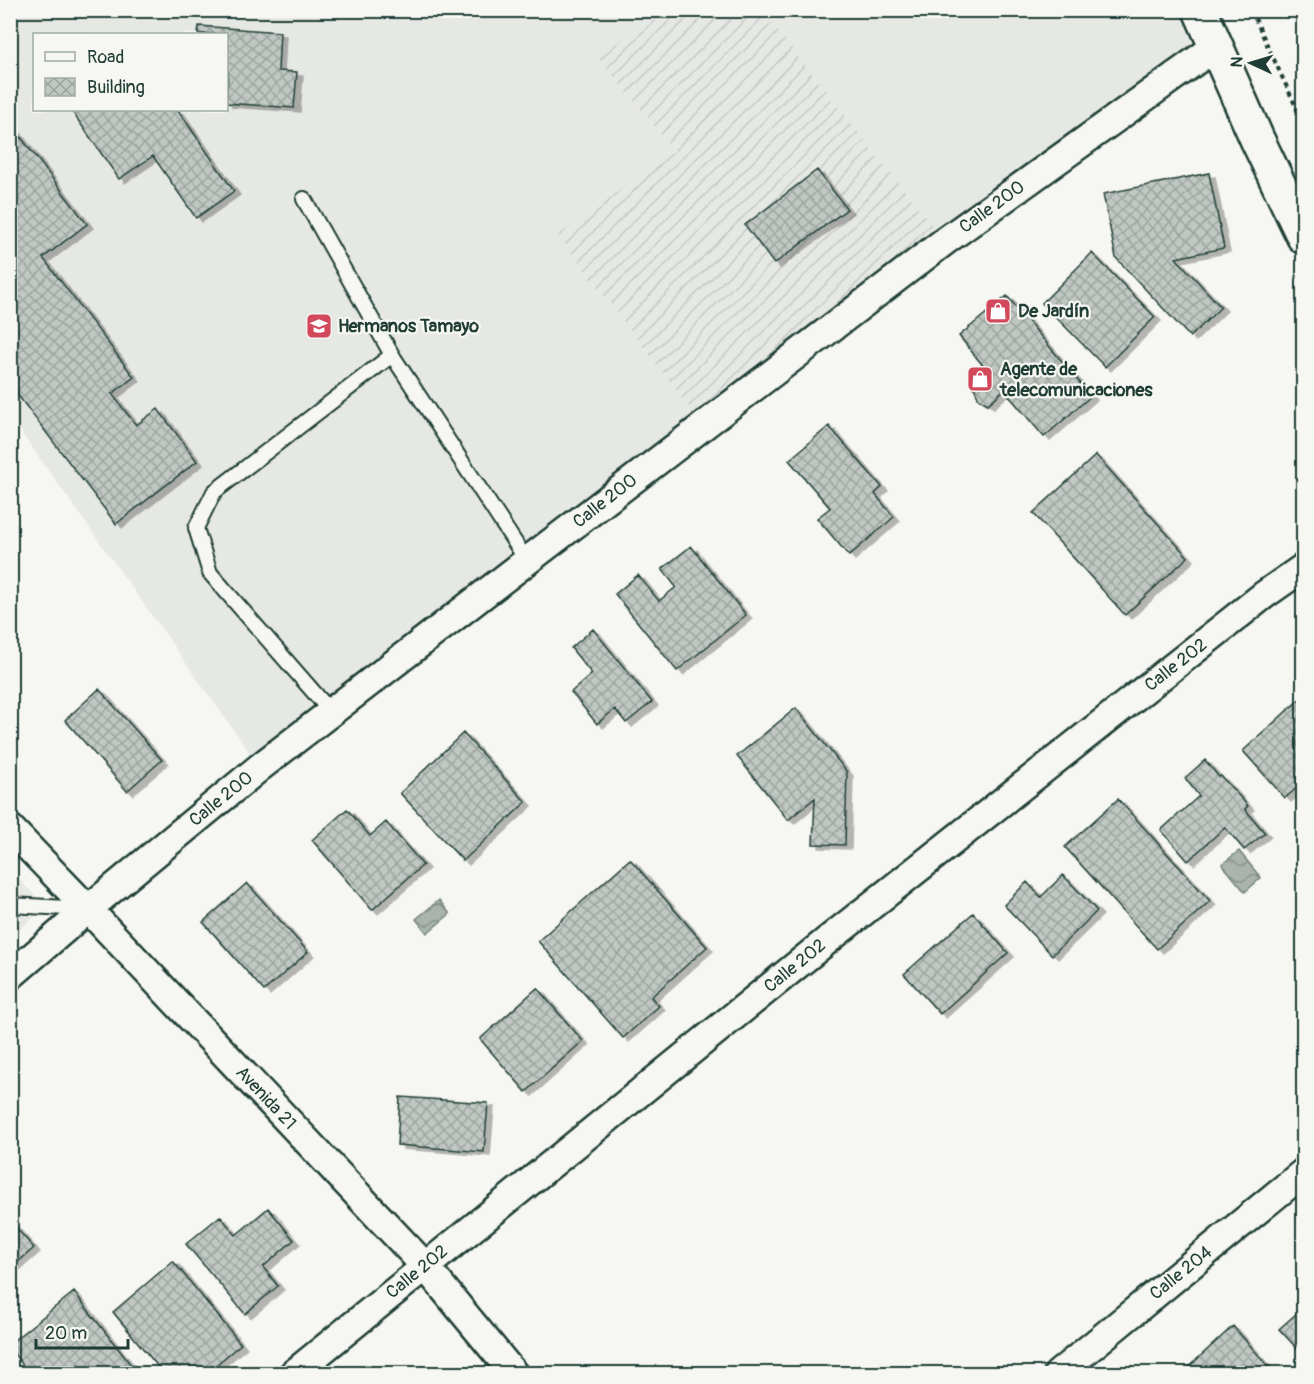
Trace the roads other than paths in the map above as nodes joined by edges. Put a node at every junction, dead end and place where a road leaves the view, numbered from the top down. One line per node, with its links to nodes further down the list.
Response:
1 (1191, 10): 3 (main road)
2 (1200, 10): 3 (main road)
3 (1215, 47): 5 (main road); 7 (street, Calle 200)
4 (304, 199): 6 (lane)
5 (1304, 237)
6 (392, 355): 7 (lane); 9 (lane)
7 (527, 561): 9 (street, Calle 200)
8 (1304, 567): 15 (street, Calle 202)
9 (331, 712): 12 (street, Calle 200)
10 (10, 828): 12 (street, Avenida 21)
11 (10, 905): 12 (lane)
12 (88, 909): 13 (street, Calle 200); 15 (street, Avenida 21)
13 (10, 976)
14 (1304, 1172): 18 (street, Calle 204)
15 (424, 1266): 16 (street, Calle 202); 17 (street, Avenida 21)
16 (293, 1374)
17 (514, 1374)
18 (1058, 1374)

